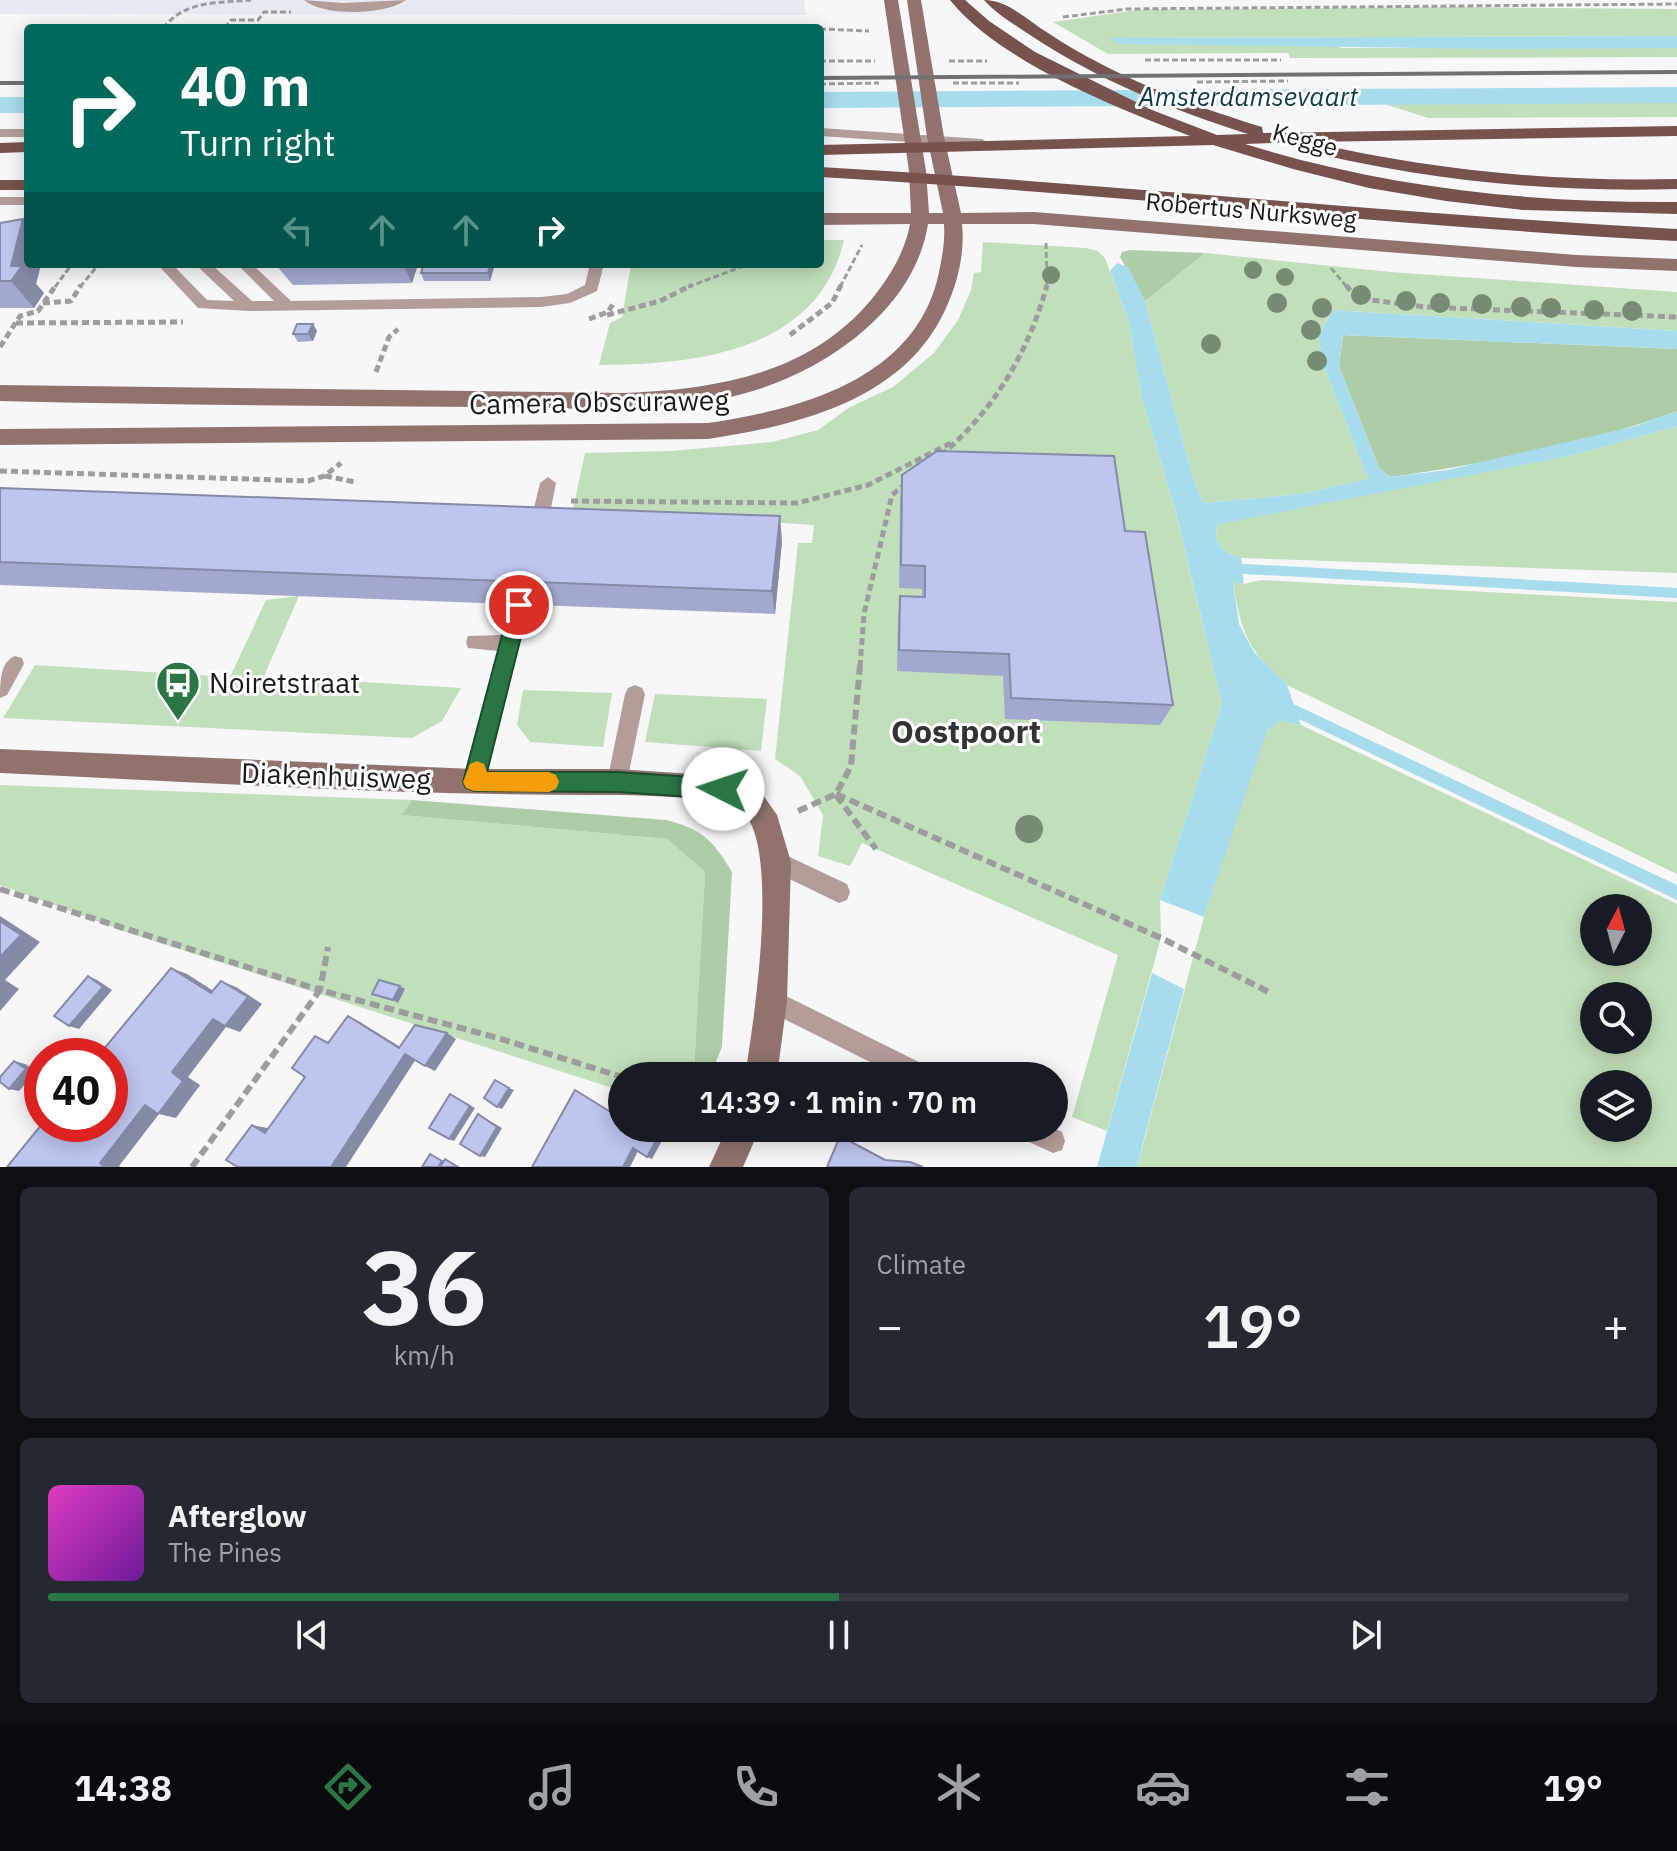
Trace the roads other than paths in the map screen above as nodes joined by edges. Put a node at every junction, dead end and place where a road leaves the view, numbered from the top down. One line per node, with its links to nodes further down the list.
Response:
1 (399, 0): 3 (street)
2 (991, 0): 16 (main road, Kegge)
3 (315, 2)
4 (959, 2): 21 (main road, Kegge)
5 (892, 4): 31 (main road, Camera Obscuraweg)
6 (914, 4): 32 (main road, Camera Obscuraweg)
7 (1677, 131): 12 (main road)
8 (824, 132): 12 (lane)
9 (0, 133): 10 (lane)
10 (24, 133)
11 (24, 147): 13 (main road)
12 (1033, 147): 14 (main road)
13 (0, 148)
14 (824, 150)
15 (824, 172): 23 (main road)
16 (1677, 184)
17 (0, 185): 18 (main road)
18 (24, 185)
19 (0, 201): 20 (lane)
20 (24, 201)
21 (1677, 208)
22 (824, 219): 24 (main road, Robertus Nurksweg)
23 (1677, 235)
24 (1677, 265)
25 (168, 268): 30 (lane)
26 (206, 268): 30 (lane)
27 (248, 268): 29 (lane)
28 (596, 268): 29 (lane)
29 (287, 305): 30 (lane)
30 (249, 306)
31 (0, 393)
32 (0, 437)
33 (546, 492): 34 (lane)
34 (538, 532)
35 (519, 605): 37 (lane)
36 (475, 642): 37 (lane)
37 (510, 644): 42 (lane)
38 (15, 664): 39 (lane)
39 (0, 689)
40 (635, 694): 43 (lane)
41 (0, 761): 42 (main road, Diakenhuisweg)
42 (474, 782): 43 (main road, Diakenhuisweg)
43 (617, 782): 44 (main road, Diakenhuisweg)
44 (777, 862): 45 (lane); 46 (main road, Diakenhuisweg)
45 (839, 892)
46 (772, 1001): 47 (main road, Diakenhuisweg); 48 (lane)
47 (763, 1062)
48 (895, 1062)
49 (738, 1142): 50 (main road)
50 (726, 1167)

